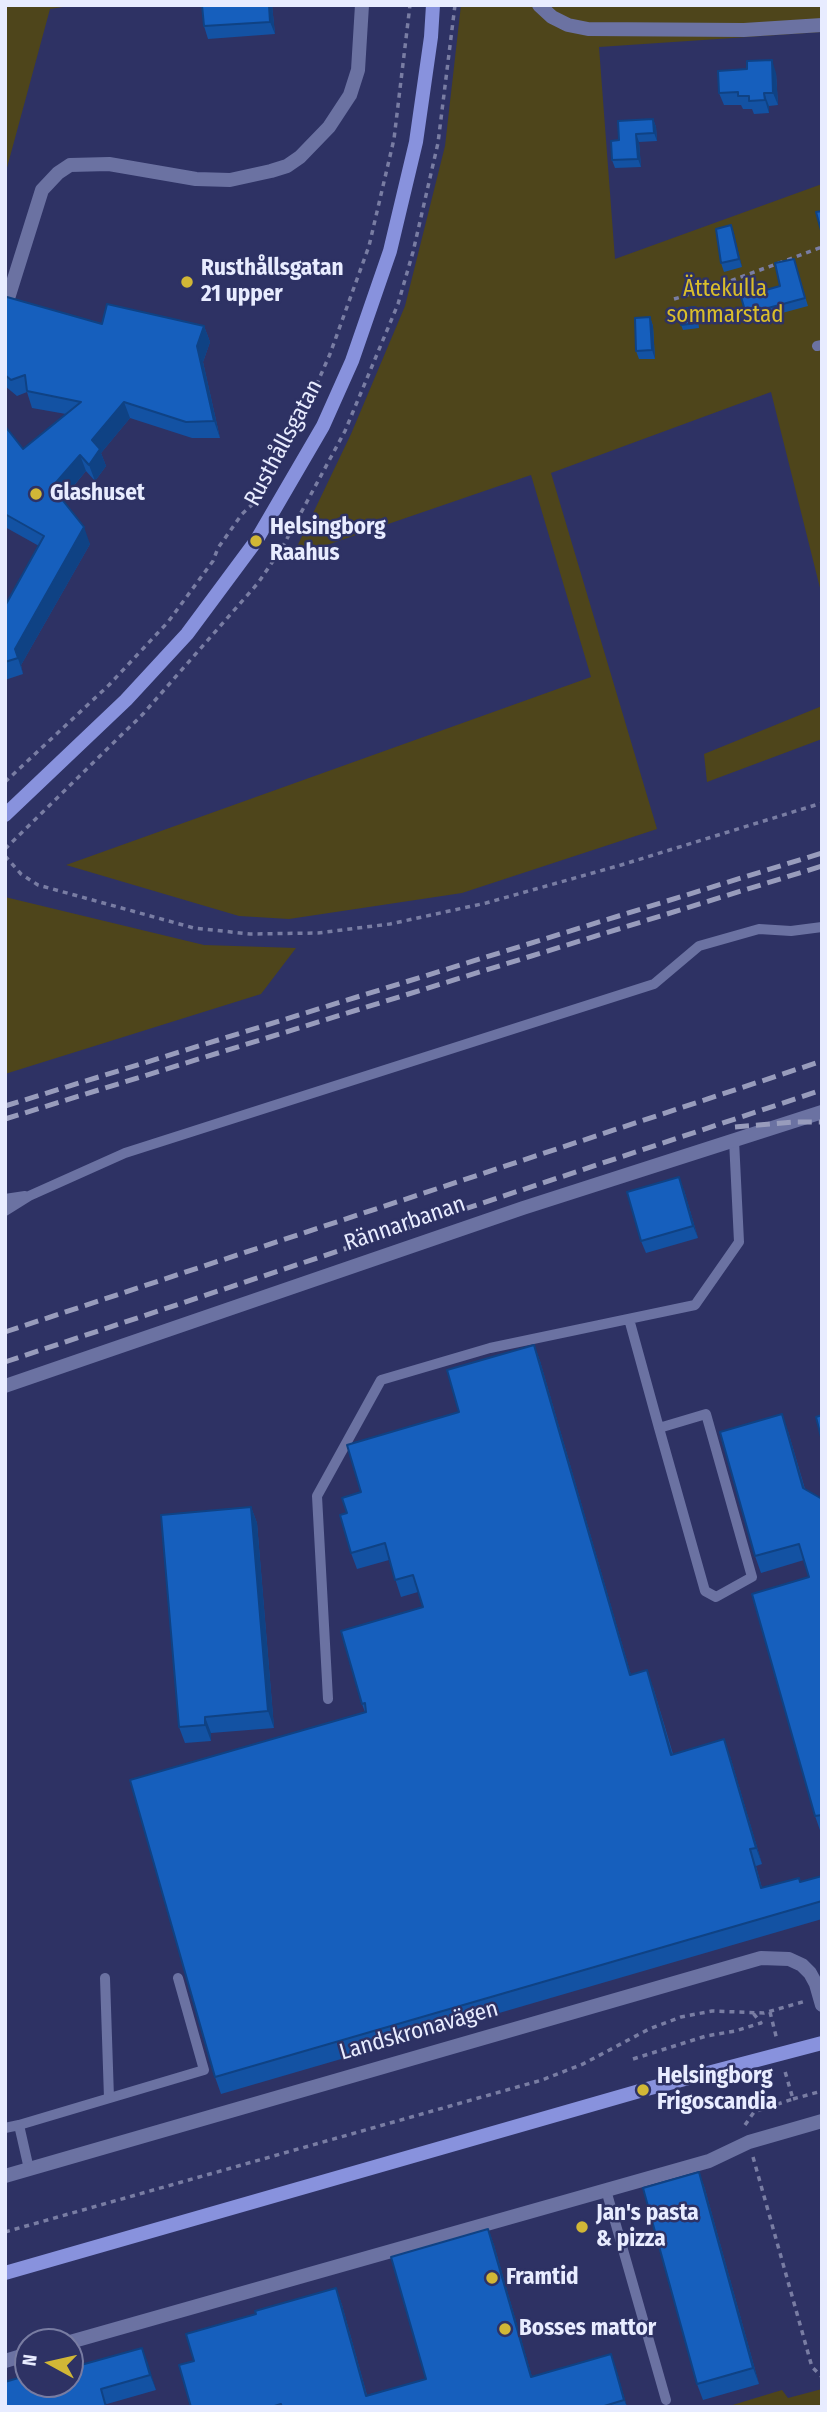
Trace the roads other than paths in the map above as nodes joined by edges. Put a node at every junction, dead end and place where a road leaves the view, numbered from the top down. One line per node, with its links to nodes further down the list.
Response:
1 (362, 5): 5 (street)
2 (433, 5): 6 (main road, Rusthållsgatan)
3 (539, 5): 4 (street)
4 (822, 25)
5 (5, 308)
6 (5, 815)
7 (822, 927): 10 (lane)
8 (822, 1112): 9 (street, Rännarbanan)
9 (734, 1140): 13 (lane); 14 (street, Rännarbanan)
10 (29, 1196): 11 (lane); 12 (lane)
11 (5, 1199)
12 (5, 1211)
13 (629, 1319): 15 (lane); 16 (lane)
14 (5, 1386)
15 (659, 1427): 15 (lane)
16 (328, 1699)
17 (105, 1978): 21 (lane)
18 (178, 1978): 21 (lane)
19 (821, 2001): 25 (street, Landskronavägen)
20 (822, 2043): 28 (main road)
21 (109, 2098): 23 (lane)
22 (822, 2121): 27 (street)
23 (19, 2125): 24 (lane); 25 (lane)
24 (5, 2128)
25 (29, 2169): 26 (street, Landskronavägen)
26 (5, 2176)
27 (606, 2190): 29 (street); 30 (lane)
28 (5, 2273)
29 (84, 2338)
30 (666, 2400)

